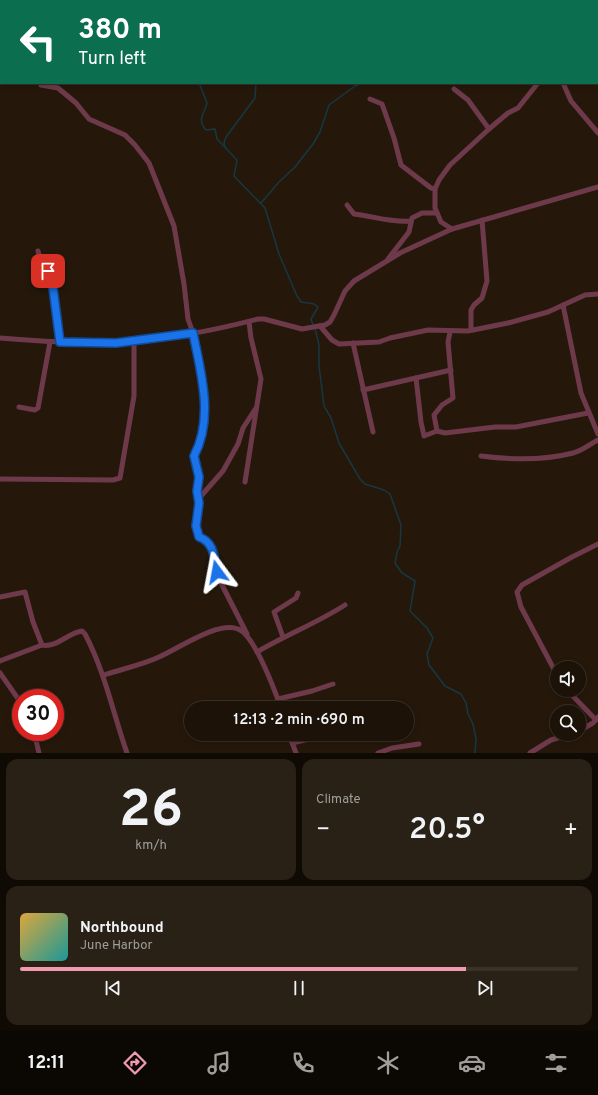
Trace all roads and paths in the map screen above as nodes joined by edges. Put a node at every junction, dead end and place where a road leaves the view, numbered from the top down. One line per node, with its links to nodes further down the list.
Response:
1 (537, 84): 6 (street)
2 (563, 84): 7 (street)
3 (41, 85): 23 (street)
4 (454, 89): 6 (street)
5 (370, 99): 9 (street)
6 (490, 129): 9 (street)
7 (598, 133)
8 (598, 187): 12 (street)
9 (435, 189): 11 (street)
10 (347, 205): 13 (street)
11 (437, 213): 13 (street); 14 (street)
12 (482, 220): 14 (street); 21 (street)
13 (411, 221): 16 (street)
14 (452, 229): 16 (street)
15 (38, 251): 27 (street)
16 (388, 259): 20 (street)
17 (598, 294): 18 (street)
18 (563, 305): 21 (street); 34 (street)
19 (250, 322): 20 (street); 23 (street); 33 (street)
20 (315, 327): 28 (street)
21 (471, 330): 22 (street)
22 (450, 332): 28 (street); 29 (street)
23 (193, 333): 25 (street); 42 (street)
24 (0, 338): 26 (street)
25 (134, 341): 27 (street); 40 (street)
26 (50, 342): 27 (street); 32 (street)
27 (60, 342)
28 (353, 343): 31 (street)
29 (451, 370): 30 (street); 35 (street)
30 (416, 378): 31 (street); 35 (street)
31 (364, 390): 36 (street)
32 (19, 407)
33 (256, 408): 41 (street); 42 (street)
34 (588, 413): 35 (street); 37 (street)
35 (437, 431)
36 (373, 432)
37 (598, 434)
38 (598, 440): 39 (street)
39 (481, 456)
40 (0, 479)
41 (245, 482)
42 (199, 503): 47 (street)
43 (598, 544): 52 (street)
44 (298, 593): 48 (street)
45 (0, 598): 49 (street)
46 (345, 605): 48 (street)
47 (247, 634): 50 (street); 54 (street)
48 (284, 637): 50 (street)
49 (42, 645): 51 (street); 54 (street)
50 (257, 652): 58 (street)
51 (0, 661)
52 (550, 662)
53 (0, 673): 56 (street)
54 (104, 675): 67 (street)
55 (333, 684): 58 (street)
56 (12, 690)
57 (575, 697): 59 (street)
58 (278, 699)
59 (597, 718): 60 (street)
60 (586, 726)
61 (36, 741): 66 (street)
62 (301, 741): 64 (street)
63 (550, 741): 70 (street)
64 (292, 743): 68 (street)
65 (419, 744): 69 (street)
66 (39, 753)
67 (126, 753)
68 (296, 753)
69 (378, 753)
70 (530, 753)

